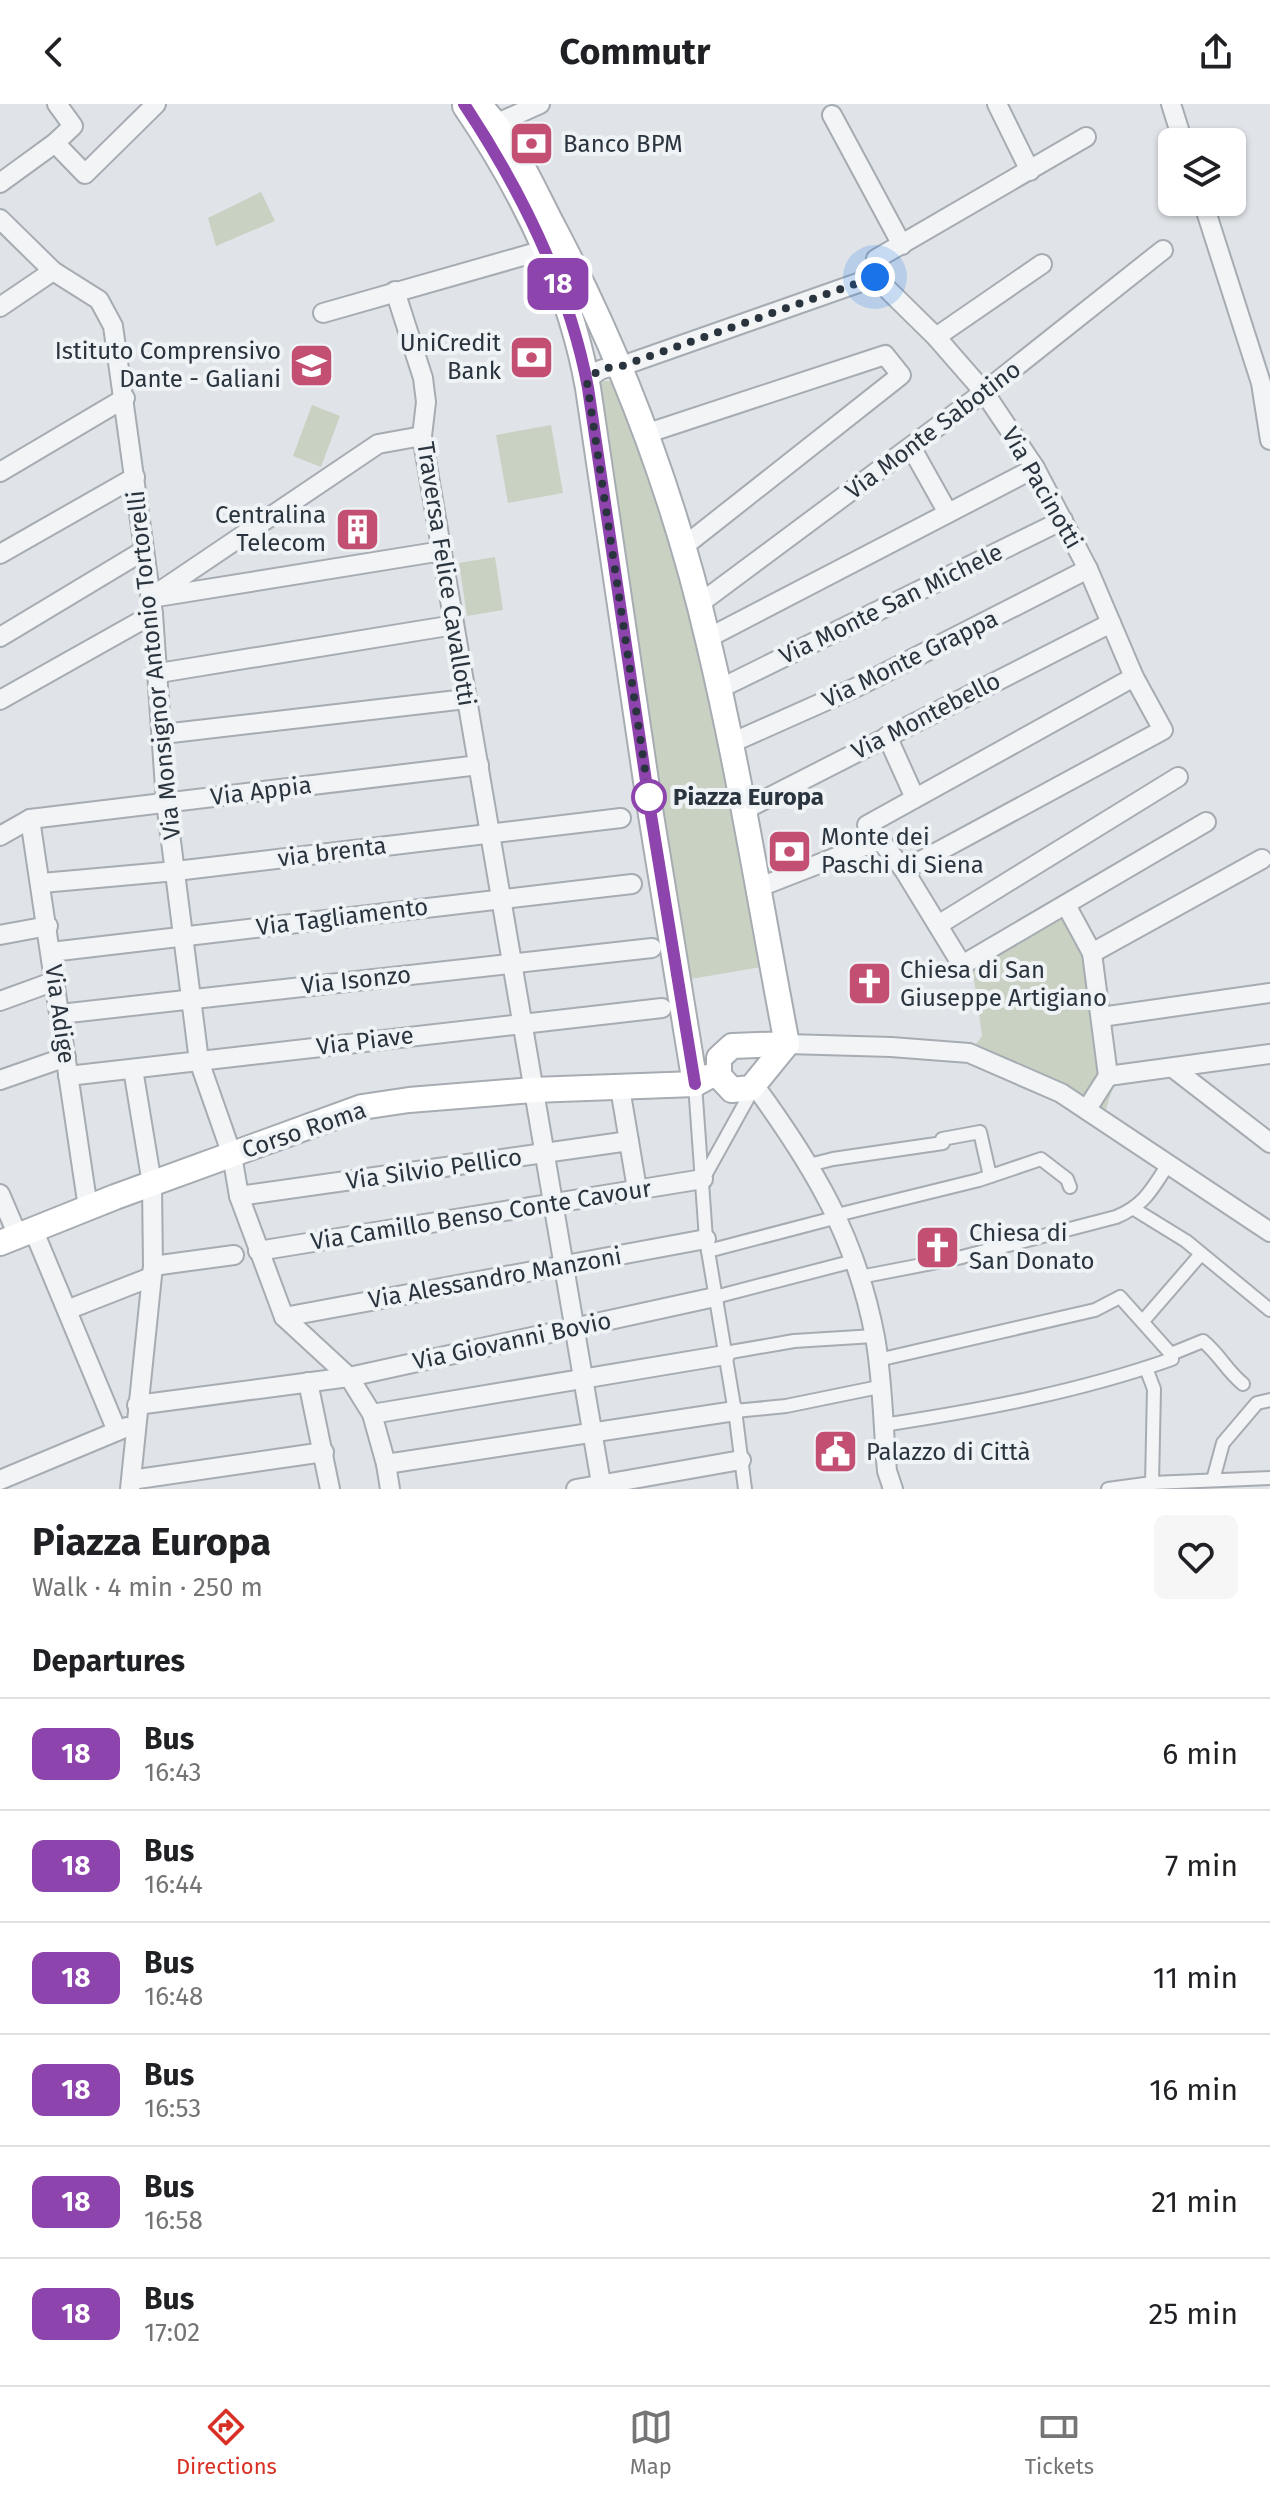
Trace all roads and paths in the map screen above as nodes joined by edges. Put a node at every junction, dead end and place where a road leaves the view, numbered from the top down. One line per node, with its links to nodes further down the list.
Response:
1 (57, 104): 12 (street)
2 (156, 104): 12 (street)
3 (464, 104): 9 (main road)
4 (478, 104): 9 (main road)
5 (540, 104): 9 (street)
6 (997, 104): 13 (street)
7 (1171, 104): 10 (street)
8 (832, 115): 17 (street)
9 (489, 119): 18 (main road); 20 (main road)
10 (1179, 128)
11 (1086, 137): 13 (street)
12 (55, 143): 14 (street)
13 (1030, 171): 17 (street)
14 (0, 183)
15 (1207, 216): 35 (street)
16 (0, 219): 22 (street, Via Monsignor Antonio Tortorelli)
17 (902, 245): 23 (street)
18 (544, 250): 20 (street); 24 (street); 28 (main road)
19 (1163, 250): 31 (street, Via Monte Sabotino)
20 (572, 263): 28 (main road)
21 (1042, 264): 27 (street)
22 (53, 271): 25 (street); 32 (street, Via Monsignor Antonio Tortorelli)
23 (875, 277): 27 (street, Via Pacinotti); 29 (street)
24 (395, 291): 26 (street); 34 (street, Traversa Felice Cavallotti)
25 (0, 307)
26 (323, 313)
27 (936, 337): 31 (street, Via Pacinotti)
28 (592, 343): 29 (main road); 30 (main road)
29 (619, 367): 30 (street); 33 (main road)
30 (587, 382): 98 (main road)
31 (984, 392): 36 (street, Via Monte Sabotino); 37 (street, Via Pacinotti)
32 (125, 398): 38 (street); 39 (street, Via Monsignor Antonio Tortorelli)
33 (645, 434): 42 (main road); 42 (street)
34 (422, 436): 44 (street, Traversa Felice Cavallotti); 48 (street)
35 (1270, 440)
36 (911, 447): 40 (street); 47 (street, Via Monte Sabotino)
37 (1035, 468): 40 (street); 41 (street, Via Pacinotti)
38 (0, 472)
39 (135, 477): 43 (street, Via Monsignor Antonio Tortorelli); 45 (street)
40 (948, 513): 52 (street)
41 (1063, 520): 46 (street, Via Pacinotti); 55 (street, Via Monte San Michele)
42 (683, 547): 47 (main road)
43 (143, 551): 48 (street, Via Monsignor Antonio Tortorelli); 51 (street)
44 (442, 551): 48 (street); 50 (street, Traversa Felice Cavallotti)
45 (0, 554)
46 (1088, 569): 49 (street, Via Pacinotti); 60 (street, Via Monte Grappa)
47 (699, 604): 52 (main road)
48 (152, 606): 53 (street, Via Monsignor Antonio Tortorelli); 57 (street)
49 (1111, 623): 54 (street, Via Pacinotti); 59 (street, Via Montebello)
50 (454, 625): 53 (street); 56 (street, Traversa Felice Cavallotti)
51 (0, 637)
52 (708, 638): 55 (main road)
53 (159, 673): 58 (street, Via Monsignor Antonio Tortorelli)
54 (1134, 677): 63 (street); 73 (street, Via Pacinotti)
55 (719, 689): 60 (main road)
56 (466, 699): 58 (street); 61 (street, Traversa Felice Cavallotti)
57 (0, 700)
58 (163, 734): 64 (street, Via Monsignor Antonio Tortorelli)
59 (887, 736): 63 (street); 65 (street, Via Montebello)
60 (729, 744): 65 (main road)
61 (479, 765): 64 (street, Via Appia); 69 (street, Traversa Felice Cavallotti)
62 (1178, 777): 80 (street)
63 (915, 798): 71 (street)
64 (166, 802): 67 (street, Via Appia); 74 (street, Via Monsignor Antonio Tortorelli)
65 (742, 811): 77 (main road)
66 (621, 818): 69 (street, via brenta)
67 (30, 819): 70 (street, Via Appia); 75 (street, Via Adige)
68 (1206, 822): 79 (street)
69 (490, 833): 74 (street, via brenta); 78 (street, Traversa Felice Cavallotti)
70 (0, 836)
71 (880, 840): 73 (street); 77 (street)
72 (1262, 859): 86 (street)
73 (904, 870): 80 (street)
74 (176, 871): 75 (street, via brenta); 83 (street, Via Monsignor Antonio Tortorelli)
75 (42, 883): 81 (street, Via Adige)
76 (632, 884): 78 (street, Via Tagliamento)
77 (757, 888): 96 (main road)
78 (500, 899): 83 (street, Via Tagliamento); 87 (street, Traversa Felice Cavallotti)
79 (1066, 905): 80 (street); 86 (street)
80 (938, 925)
81 (48, 926): 82 (street); 85 (street, Via Adige)
82 (0, 935)
83 (183, 936): 85 (street, Via Tagliamento); 90 (street, Via Monsignor Antonio Tortorelli)
84 (652, 948): 87 (street, Via Isonzo)
85 (51, 952): 88 (street, Via Adige)
86 (1092, 953): 94 (street)
87 (510, 963): 90 (street, Via Isonzo); 95 (street, Traversa Felice Cavallotti)
88 (55, 981): 91 (street); 93 (street, Via Adige)
89 (1270, 993): 94 (street)
90 (191, 999): 93 (street, Via Isonzo); 100 (street, Via Monsignor Antonio Tortorelli)
91 (0, 1001)
92 (662, 1008): 95 (street, Via Piave)
93 (60, 1014): 101 (street, Via Adige)
94 (1101, 1017): 105 (street)
95 (520, 1022): 100 (street, Via Piave); 110 (street, Traversa Felice Cavallotti)
96 (787, 1044): 97 (main road); 107 (main road); 111 (street)
97 (745, 1045): 102 (main road); 107 (main road)
98 (689, 1053): 102 (main road); 108 (main road)
99 (1270, 1054): 103 (street)
100 (199, 1061): 104 (street, Via Piave); 115 (street, Via Monsignor Antonio Tortorelli)
101 (67, 1067): 104 (street, Via Piave); 106 (street, Via Piave); 126 (street, Via Adige)
102 (717, 1067): 107 (main road); 108 (main road, Corso Roma)
103 (1173, 1068): 105 (street); 113 (street)
104 (133, 1069): 120 (street)
105 (1108, 1076): 111 (street)
106 (0, 1080)
107 (758, 1081): 117 (street); 119 (street)
108 (695, 1084): 109 (main road, Corso Roma); 119 (street)
109 (620, 1088): 110 (main road, Corso Roma); 112 (street)
110 (533, 1090): 114 (street); 115 (main road, Corso Roma)
111 (1087, 1109): 116 (street)
112 (629, 1141): 114 (street, Via Silvio Pellico); 122 (street)
113 (1269, 1141)
114 (545, 1153): 124 (street, Via Silvio Pellico); 125 (street)
115 (232, 1155): 120 (main road, Corso Roma); 124 (street, Via Monsignor Antonio Tortorelli)
116 (1169, 1163): 127 (street); 129 (street)
117 (809, 1165): 118 (street); 128 (street)
118 (990, 1176): 121 (street); 128 (street)
119 (703, 1179): 122 (street, Via Camillo Benso Conte Cavour); 131 (street)
120 (152, 1184): 126 (main road, Corso Roma); 137 (street)
121 (1070, 1187)
122 (637, 1189): 125 (street, Via Camillo Benso Conte Cavour)
123 (0, 1194): 130 (street)
124 (239, 1196): 132 (street, Via Monsignor Antonio Tortorelli)
125 (553, 1202): 132 (street, Via Camillo Benso Conte Cavour); 135 (street)
126 (88, 1208): 130 (main road, Corso Roma)
127 (1134, 1209): 133 (street); 136 (street)
128 (838, 1216): 131 (street); 136 (street)
129 (1270, 1232)
130 (17, 1236): 139 (street)
131 (707, 1245): 135 (street, Via Alessandro Manzoni); 138 (street)
132 (258, 1251): 141 (street, Via Monsignor Antonio Tortorelli)
133 (1201, 1254): 140 (street); 142 (street)
134 (234, 1255): 137 (street)
135 (565, 1265): 141 (street, Via Alessandro Manzoni); 143 (street)
136 (857, 1269): 138 (street); 144 (street)
137 (152, 1271): 139 (street); 155 (street)
138 (715, 1297): 143 (street, Via Giovanni Bovio); 145 (street)
139 (67, 1310): 158 (street)
140 (1270, 1310)
141 (284, 1317): 149 (street)
142 (1143, 1321): 146 (street); 147 (street)
143 (576, 1328): 149 (street, Via Giovanni Bovio); 150 (street)
144 (874, 1336): 145 (street); 147 (street)
145 (725, 1354): 150 (street); 154 (street)
146 (1171, 1354): 148 (street); 153 (street)
147 (878, 1360): 152 (street)
148 (1146, 1368): 157 (street); 166 (street)
149 (349, 1377): 151 (street, Via Giovanni Bovio); 156 (street)
150 (584, 1378): 156 (street); 159 (street)
151 (308, 1382): 155 (street, Via Giovanni Bovio); 160 (street)
152 (879, 1387): 154 (street); 157 (street)
153 (1264, 1402): 165 (street)
154 (735, 1411): 159 (street); 161 (street)
155 (136, 1414): 158 (street, Via Giovanni Bovio); 167 (street)
156 (372, 1414): 162 (street)
157 (883, 1425): 174 (street)
158 (117, 1431): 164 (street, Via Giovanni Bovio)
159 (593, 1432): 162 (street); 169 (street)
160 (324, 1452): 167 (street); 170 (street)
161 (741, 1460): 169 (street); 173 (street)
162 (386, 1464): 171 (street)
163 (1270, 1478): 165 (street)
164 (0, 1480)
165 (1213, 1480): 168 (street)
166 (1152, 1483): 168 (street); 175 (street)
167 (130, 1484)
168 (1188, 1486)
169 (602, 1487): 172 (street)
170 (330, 1489)
171 (390, 1489)
172 (576, 1489)
173 (745, 1489)
174 (893, 1489)
175 (1108, 1489)

